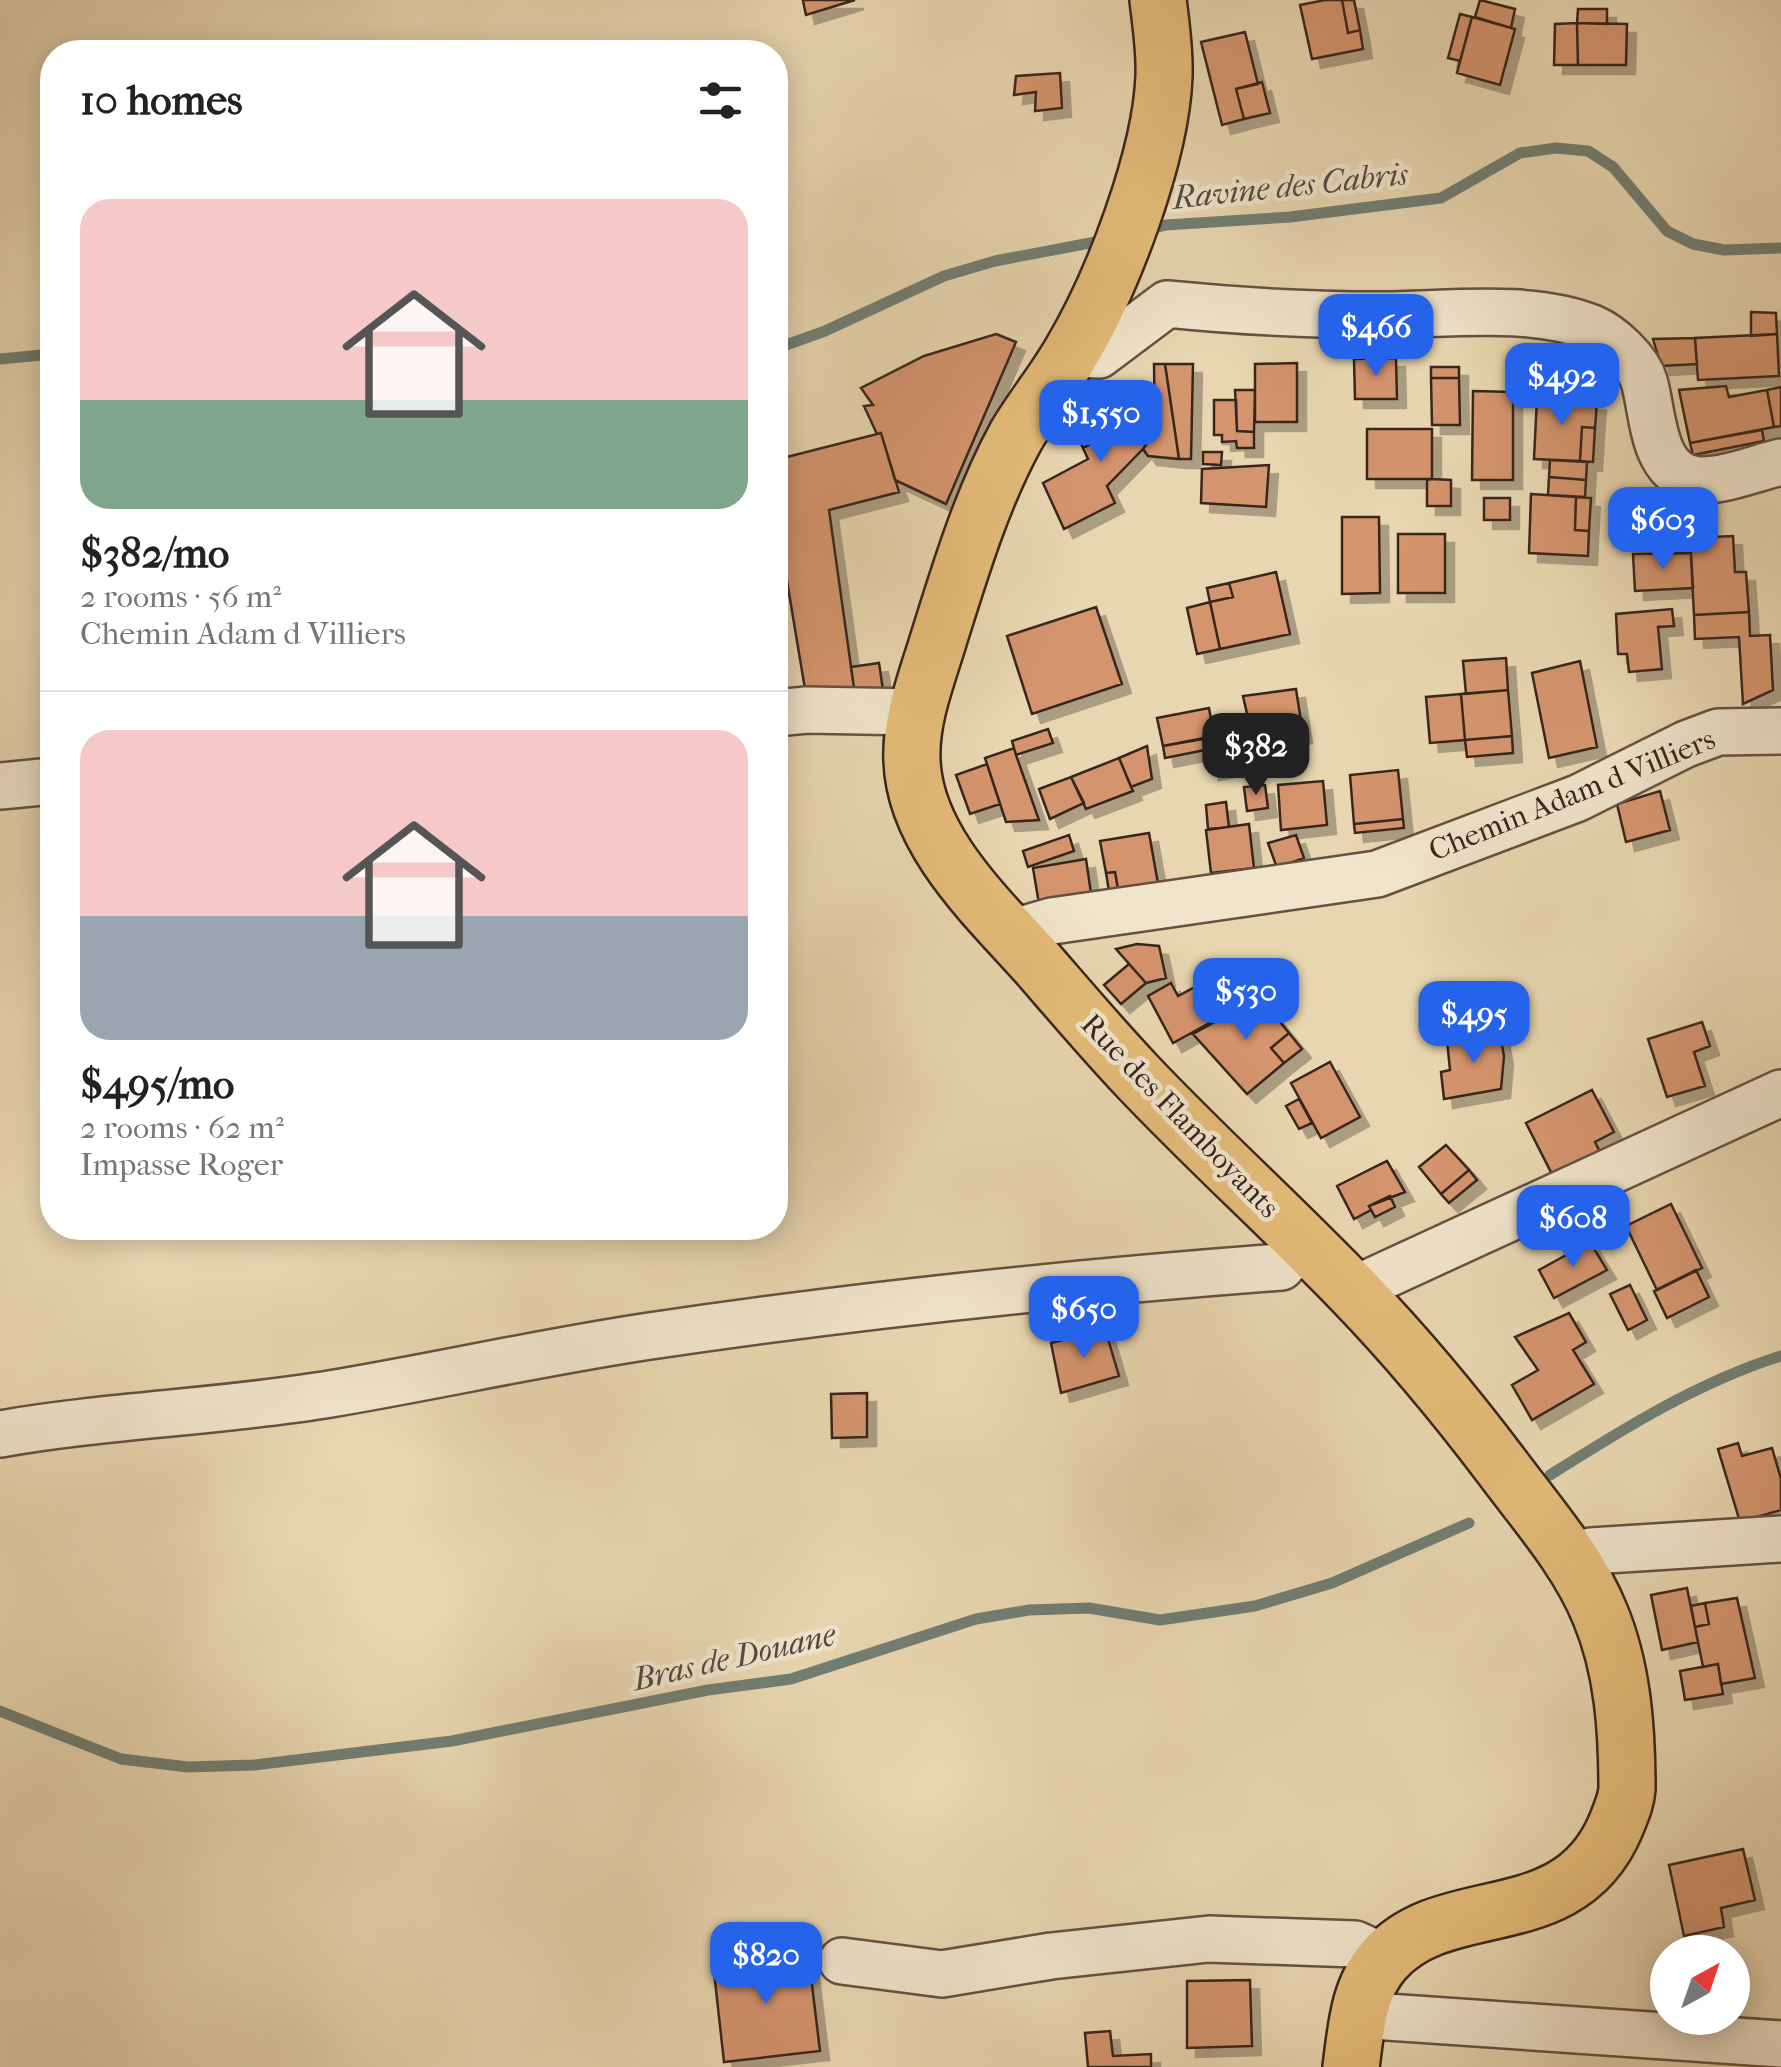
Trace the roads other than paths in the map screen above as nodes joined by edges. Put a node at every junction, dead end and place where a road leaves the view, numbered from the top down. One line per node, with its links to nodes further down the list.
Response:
1 (1158, 0): 2 (main road, Rue des Flamboyants)
2 (1081, 335): 3 (street); 5 (main road, Rue des Flamboyants)
3 (1781, 462)
4 (788, 712): 5 (street)
5 (916, 712): 9 (main road, Rue des Flamboyants)
6 (1781, 731): 9 (street, Chemin Adam d Villiers)
7 (40, 782): 8 (street)
8 (0, 786)
9 (1010, 933): 11 (main road, Rue des Flamboyants)
10 (1781, 1093): 12 (street)
11 (1302, 1243): 12 (main road, Rue des Flamboyants); 13 (street)
12 (1352, 1290): 15 (main road, Rue des Flamboyants)
13 (0, 1434)
14 (1781, 1539): 15 (street)
15 (1572, 1561): 16 (main road, Rue des Flamboyants)
16 (1385, 1958): 17 (street); 18 (main road, Rue des Flamboyants)
17 (842, 1962)
18 (1355, 2041): 19 (street)
19 (1781, 2044)

